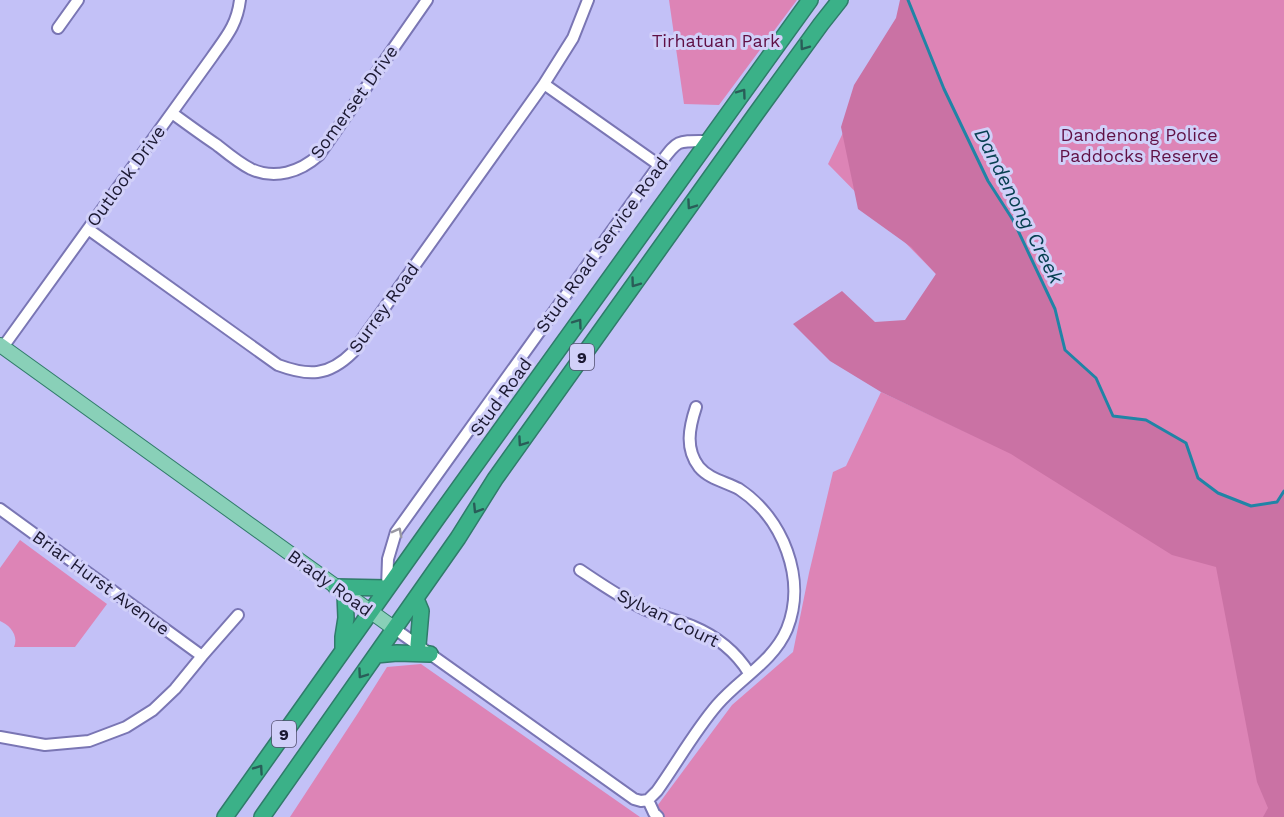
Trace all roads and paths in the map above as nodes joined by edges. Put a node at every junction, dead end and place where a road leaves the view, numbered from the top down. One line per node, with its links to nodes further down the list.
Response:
1 (78, 0): 7 (street)
2 (240, 0): 9 (street, Outlook Drive)
3 (427, 0): 9 (street, Somerset Drive)
4 (588, 0): 8 (street, Surrey Road)
5 (810, 0): 10 (highway, Stud Road / 9, one-way to 5)
6 (840, 0): 19 (highway, 9, one-way to 19)
7 (58, 28)
8 (544, 84): 11 (street); 12 (street, Surrey Road)
9 (172, 113): 12 (street, Outlook Drive)
10 (709, 141): 11 (street, Stud Road Service Road); 17 (highway, Stud Road / 9, one-way to 10)
11 (659, 165): 17 (street, Stud Road Service Road, one-way to 11)
12 (88, 229): 13 (street, Outlook Drive)
13 (2, 346): 18 (main road, Brady Road)
14 (696, 407): 27 (street)
15 (0, 509): 26 (street, Briar Hurst Avenue)
16 (580, 570): 27 (street, Sylvan Court)
17 (387, 588): 18 (highway); 20 (highway, Stud Road / 9)
18 (341, 590): 20 (main road, Brady Road); 24 (highway)
19 (416, 599): 22 (highway, 9); 23 (highway)
20 (371, 612): 22 (main road, Brady Road); 24 (highway, Stud Road / 9)
21 (238, 615): 26 (street)
22 (394, 629): 23 (street, Brady Road); 25 (highway, 9)
23 (424, 650): 25 (highway); 29 (street, Brady Road)
24 (343, 651): 30 (highway, Stud Road / 9, one-way to 24)
25 (376, 655): 31 (highway, 9, one-way to 31)
26 (202, 656): 28 (street)
27 (749, 673): 29 (street)
28 (0, 737)
29 (648, 800): 32 (street)
30 (225, 817)
31 (262, 817)
32 (658, 817)

